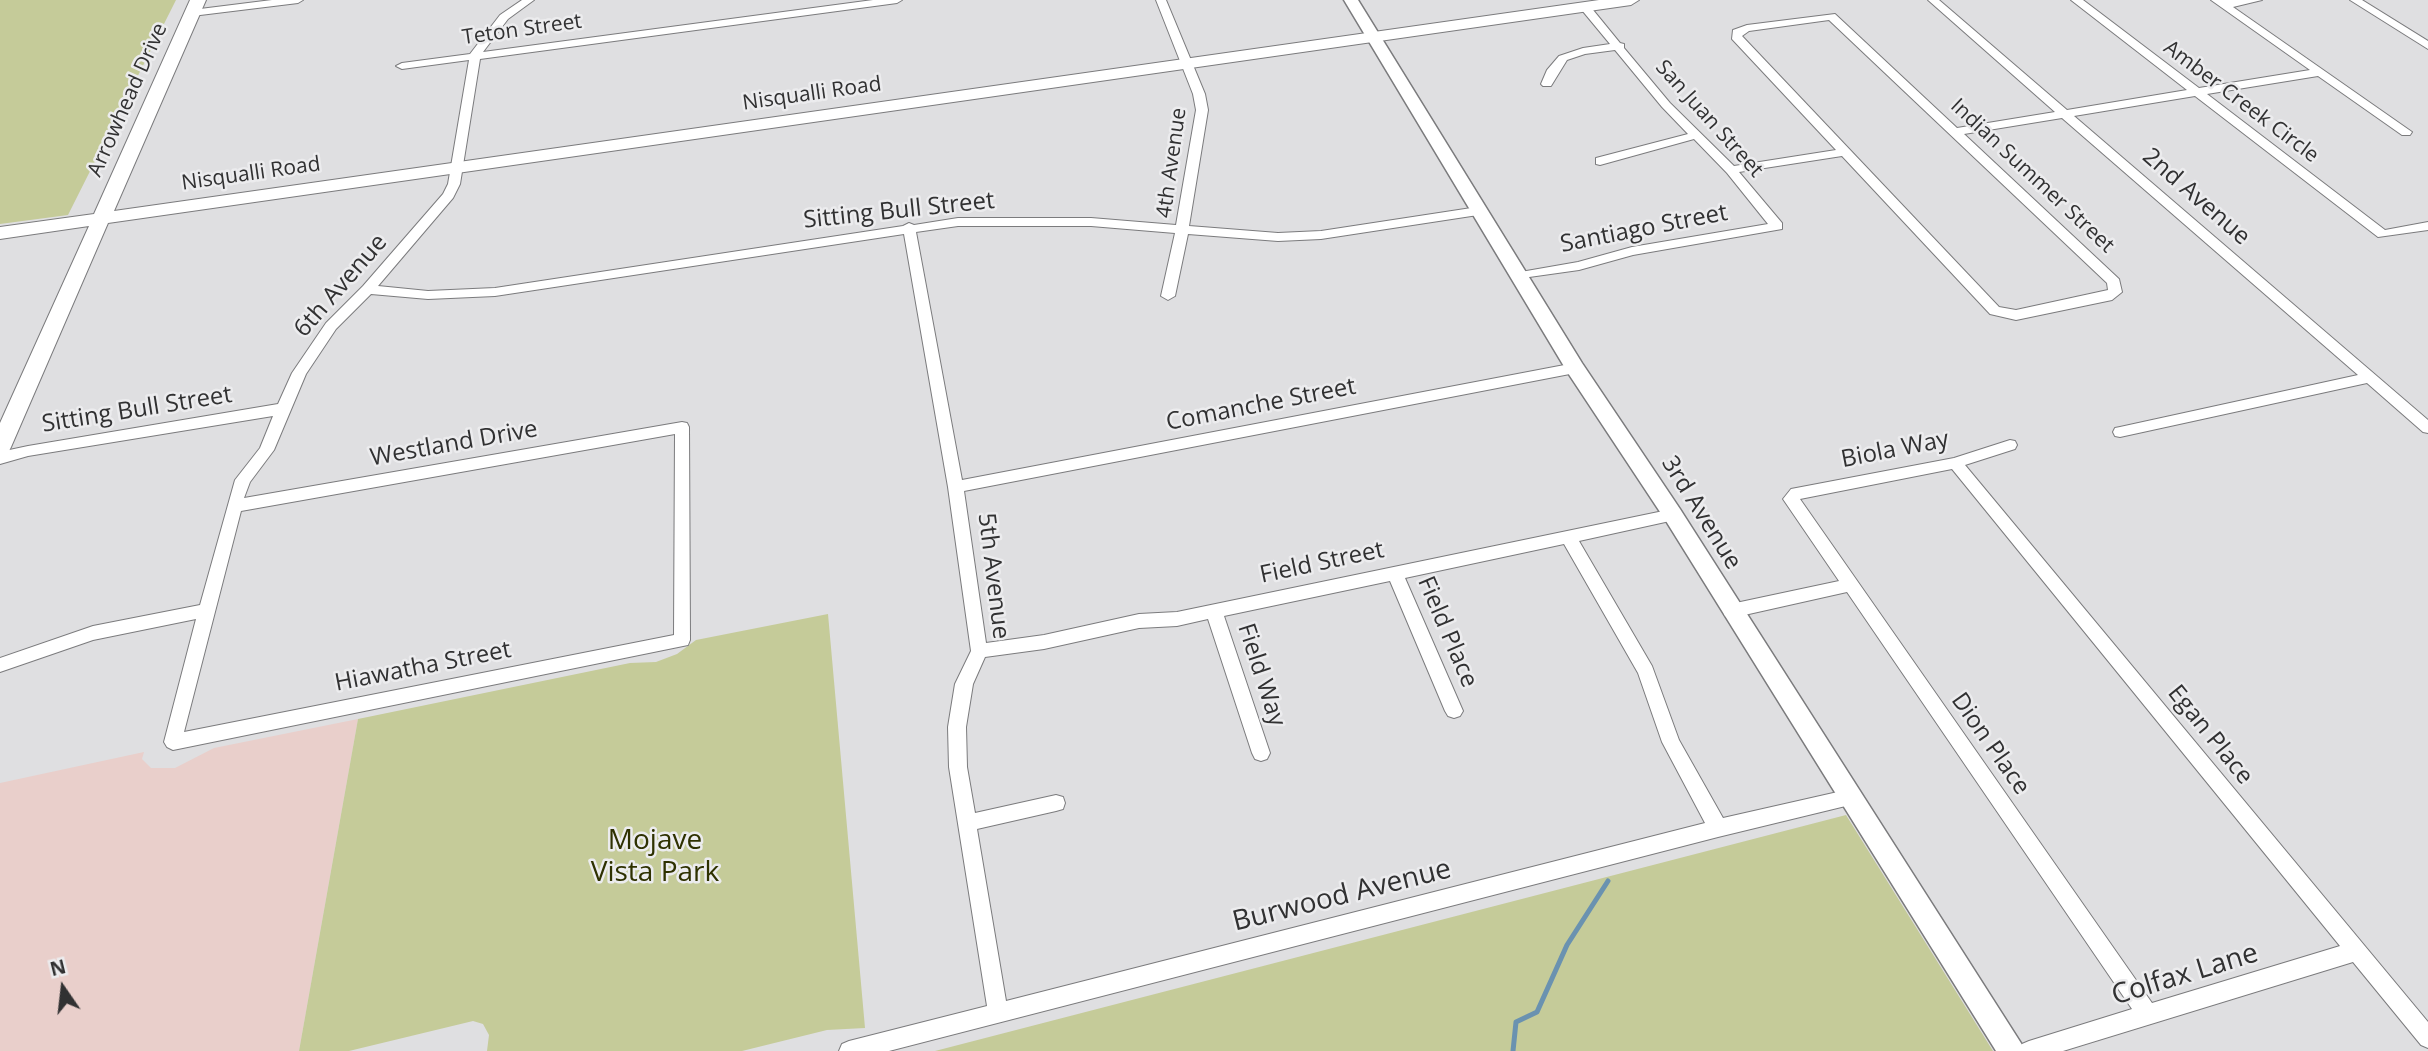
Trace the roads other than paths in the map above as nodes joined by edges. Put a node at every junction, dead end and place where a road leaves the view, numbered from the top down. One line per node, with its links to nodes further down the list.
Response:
1 (298, 0): 12 (street)
2 (530, 0): 17 (street, 6th Avenue)
3 (897, 0): 17 (street, Teton Street)
4 (1161, 0): 18 (street, 4th Avenue)
5 (1350, 0): 14 (street, 3rd Avenue)
6 (1631, 0): 13 (main road, Nisqualli Road)
7 (1933, 0): 23 (street, 2nd Avenue)
8 (2076, 0): 22 (street, Amber Creek Circle)
9 (2257, 0): 11 (street)
10 (2356, 0): 15 (street)
11 (2220, 3): 20 (street)
12 (195, 6): 32 (main road, Arrowhead Drive)
13 (1585, 7): 14 (main road, Nisqualli Road); 16 (street, San Juan Street)
14 (1373, 37): 18 (main road, Nisqualli Road); 31 (street, 3rd Avenue)
15 (2428, 46)
16 (1620, 47): 21 (street); 26 (street, San Juan Street)
17 (475, 55): 19 (street, Teton Street); 29 (street, 6th Avenue)
18 (1186, 63): 29 (main road, Nisqualli Road); 36 (street, 4th Avenue)
19 (402, 66)
20 (2320, 72): 22 (street); 25 (street)
21 (1547, 84)
22 (2197, 93): 23 (street); 34 (street, Amber Creek Circle)
23 (2066, 114): 24 (street); 42 (street, 2nd Avenue)
24 (1955, 132): 27 (street, Indian Summer Street); 27 (street, Indian Summer Street)
25 (2406, 132)
26 (1696, 135): 28 (street); 30 (street, San Juan Street)
27 (1844, 152): 30 (street)
28 (1600, 161)
29 (456, 168): 32 (main road, Nisqualli Road); 39 (street, 6th Avenue)
30 (1731, 170): 33 (street, San Juan Street)
31 (1478, 211): 36 (street, Sitting Bull Street); 38 (street, 3rd Avenue)
32 (100, 219): 37 (main road, Nisqualli Road); 47 (main road, Arrowhead Drive)
33 (1777, 226): 38 (street, Santiago Street)
34 (2428, 226)
35 (909, 228): 36 (street, Sitting Bull Street); 39 (street, Sitting Bull Street); 50 (street, 5th Avenue)
36 (1182, 230): 40 (street, 4th Avenue)
37 (0, 233)
38 (1520, 276): 41 (street, 3rd Avenue)
39 (368, 289): 43 (street, 6th Avenue)
40 (1168, 296)
41 (1575, 368): 50 (street, Comanche Street); 53 (street, 3rd Avenue)
42 (2369, 378): 44 (street, 2nd Avenue); 45 (street)
43 (282, 409): 48 (street, Sitting Bull Street); 52 (street, 6th Avenue)
44 (2428, 428)
45 (2120, 432)
46 (2010, 445): 49 (street, Biola Way)
47 (0, 447)
48 (0, 458)
49 (1955, 463): 51 (street, Biola Way); 70 (street, Egan Place)
50 (956, 487): 61 (street, 5th Avenue)
51 (1791, 499): 56 (street, Dion Place)
52 (234, 506): 57 (street, 6th Avenue); 60 (street, Westland Drive)
53 (1672, 515): 54 (street, Field Street); 59 (street, 3rd Avenue)
54 (1569, 536): 55 (street, Field Street); 69 (street)
55 (1395, 573): 58 (street, Field Street); 63 (street, Field Place)
56 (1850, 585): 59 (street); 72 (street, Dion Place)
57 (208, 610): 62 (street); 64 (street, 6th Avenue)
58 (1214, 611): 61 (street, Field Street); 65 (street, Field Way)
59 (1731, 611): 66 (street, 3rd Avenue)
60 (682, 640): 64 (street, Hiawatha Street)
61 (979, 651): 68 (street, 5th Avenue)
62 (0, 665)
63 (1454, 711)
64 (173, 742)
65 (1261, 753)
66 (1851, 797): 69 (street, Burwood Avenue); 75 (street, 3rd Avenue)
67 (1056, 803): 68 (street)
68 (967, 824): 71 (street, 5th Avenue)
69 (1718, 828): 71 (street, Burwood Avenue)
70 (2356, 951): 72 (street, Colfax Lane); 73 (street, Egan Place)
71 (998, 1013): 74 (street, Burwood Avenue)
72 (2149, 1016): 76 (street, Colfax Lane)
73 (2428, 1038)
74 (849, 1051)
75 (2012, 1051)
76 (2029, 1051)

